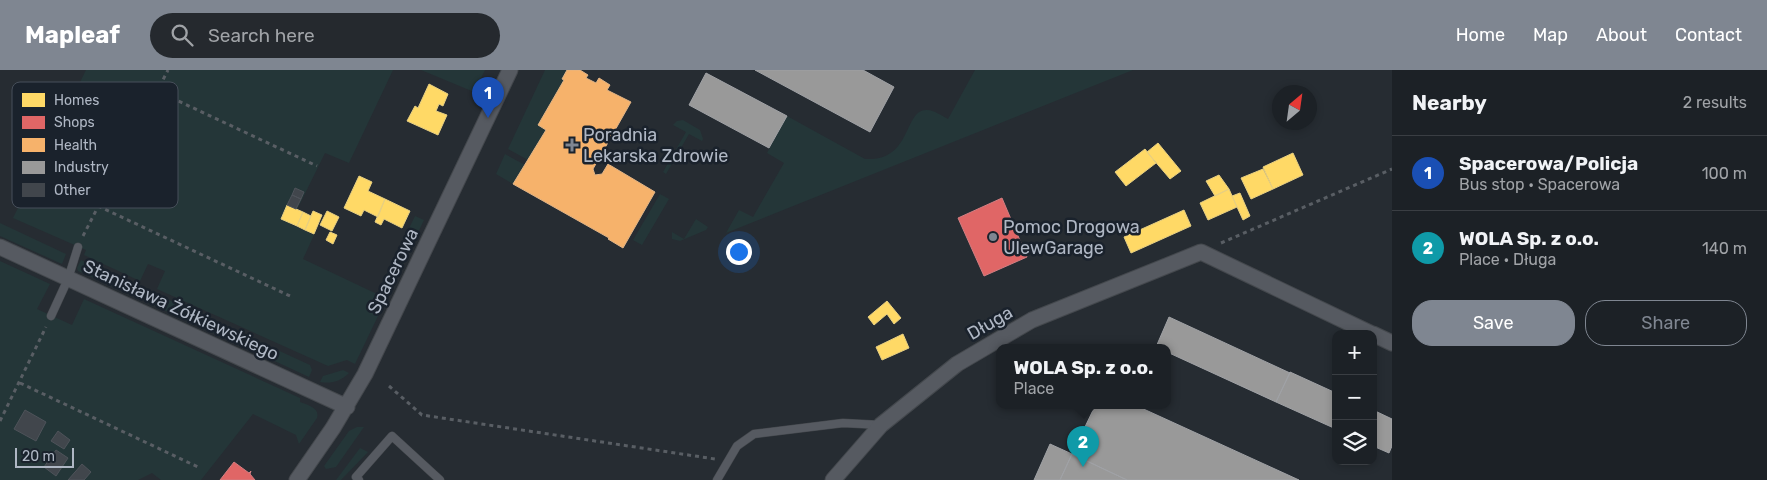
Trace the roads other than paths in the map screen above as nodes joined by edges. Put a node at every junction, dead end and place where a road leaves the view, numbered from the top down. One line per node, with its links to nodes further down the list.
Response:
1 (510, 70): 9 (street, Spacerowa)
2 (0, 247): 4 (street, Stanisława Żółkiewskiego)
3 (78, 247): 4 (lane)
4 (68, 279): 5 (lane); 9 (street, Stanisława Żółkiewskiego)
5 (51, 316)
6 (1365, 330): 10 (street, Długa)
7 (1377, 336): 8 (street)
8 (1392, 343)
9 (346, 407): 12 (street, Spacerowa)
10 (881, 425): 14 (lane); 15 (street, Długa)
11 (356, 479): 13 (lane)
12 (297, 480)
13 (440, 480)
14 (718, 480)
15 (833, 480)

